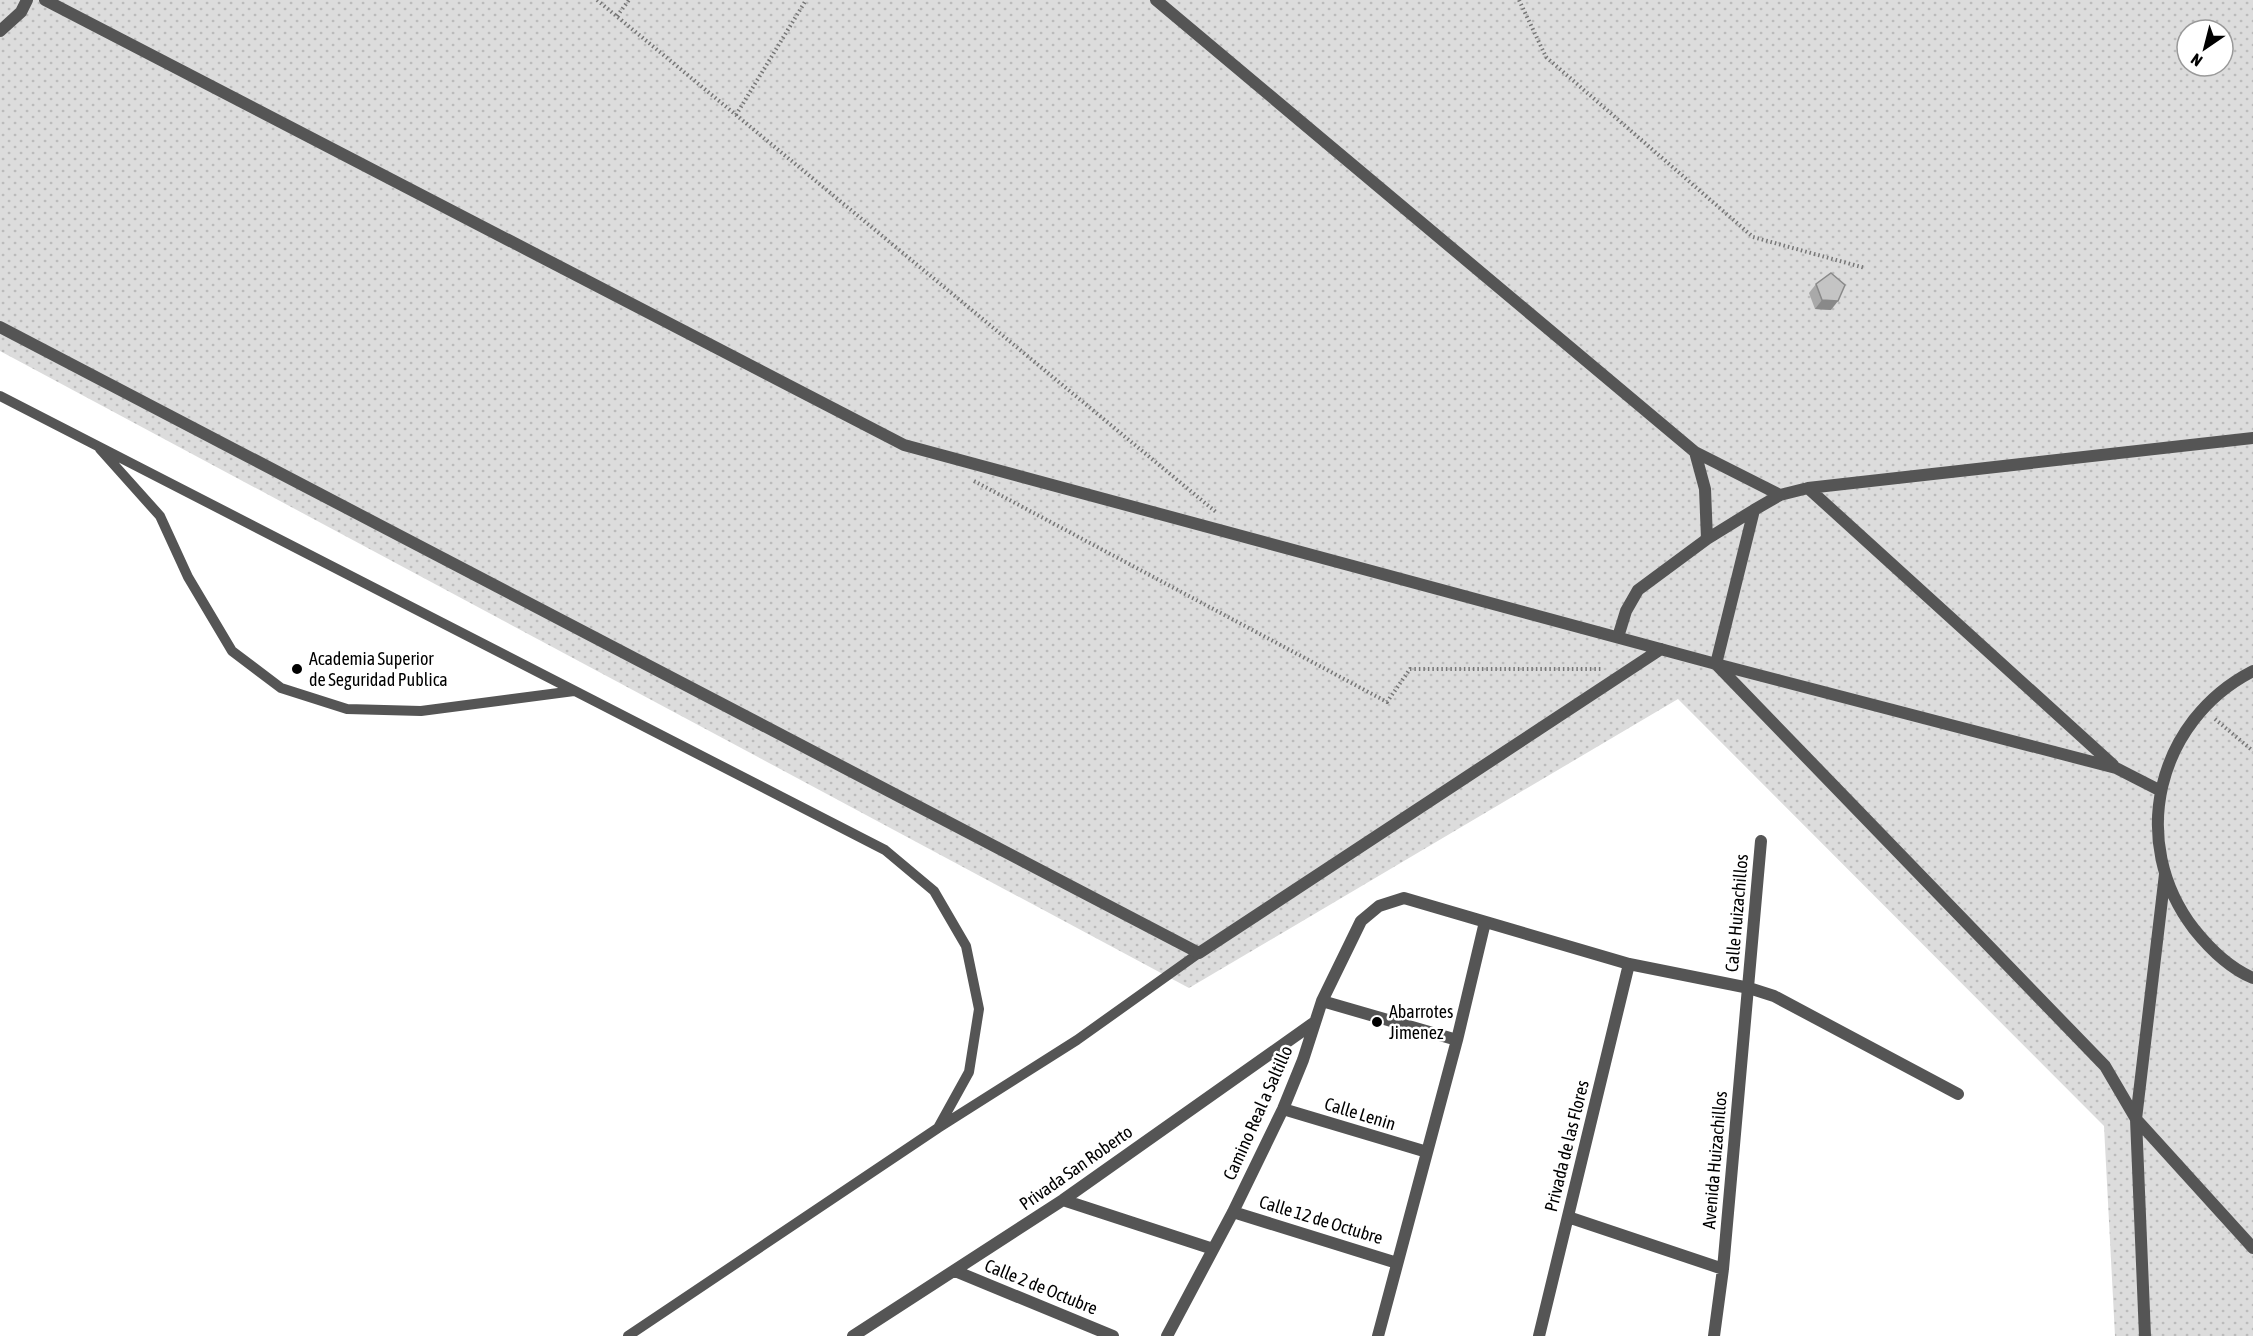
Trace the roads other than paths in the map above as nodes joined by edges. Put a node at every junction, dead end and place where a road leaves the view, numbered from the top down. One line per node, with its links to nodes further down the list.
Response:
1 (27, 0): 4 (street)
2 (45, 0): 14 (street)
3 (1156, 0): 9 (street)
4 (0, 31)
5 (0, 327): 24 (street)
6 (0, 396): 8 (lane)
7 (2253, 438): 10 (street)
8 (95, 444): 18 (lane); 18 (lane)
9 (1695, 452): 11 (street); 13 (street)
10 (1808, 488): 11 (street); 19 (street)
11 (1780, 495): 12 (street)
12 (1754, 510): 13 (street); 16 (street)
13 (1707, 539): 14 (street)
14 (1617, 637): 15 (street)
15 (1661, 649): 16 (street); 24 (street)
16 (1716, 664): 19 (street); 33 (street)
17 (2253, 671): 20 (street)
18 (574, 690): 34 (lane)
19 (2116, 768): 20 (street)
20 (2161, 791): 22 (street)
21 (1761, 841): 27 (street, Calle Huizachillos)
22 (2165, 874): 26 (street); 33 (street)
23 (1485, 922): 25 (street); 28 (street, Camino Real a Saltillo); 30 (street)
24 (1199, 952): 34 (lane)
25 (1629, 964): 27 (street); 38 (street, Privada de las Flores)
26 (2253, 978)
27 (1749, 988): 31 (street); 42 (street, Avenida Huizachillos)
28 (1322, 1001): 29 (street, Camino Real a Saltillo); 30 (street)
29 (1315, 1022): 32 (street, Camino Real a Saltillo); 36 (street, Privada San Roberto)
30 (1457, 1040): 35 (street)
31 (1958, 1094)
32 (1282, 1110): 35 (street, Calle Lenin); 37 (street, Camino Real a Saltillo)
33 (2136, 1119): 39 (street); 44 (street)
34 (939, 1128): 45 (lane)
35 (1427, 1152): 41 (street)
36 (1063, 1200): 40 (street); 43 (street, Privada San Roberto)
37 (1233, 1212): 40 (street, Camino Real a Saltillo); 41 (street, Calle 12 de Octubre)
38 (1568, 1217): 42 (street); 50 (street, Privada de las Flores)
39 (2253, 1248)
40 (1213, 1249): 48 (street, Camino Real a Saltillo)
41 (1397, 1263): 49 (street)
42 (1723, 1269): 51 (street, Avenida Huizachillos)
43 (955, 1271): 46 (street, Privada San Roberto); 47 (street, Calle 2 de Octubre)
44 (2144, 1319): 52 (street); 53 (street)
45 (628, 1336)
46 (853, 1336)
47 (1113, 1336)
48 (1167, 1336)
49 (1378, 1336)
50 (1539, 1336)
51 (1714, 1336)
52 (2145, 1336)
53 (2156, 1336)

